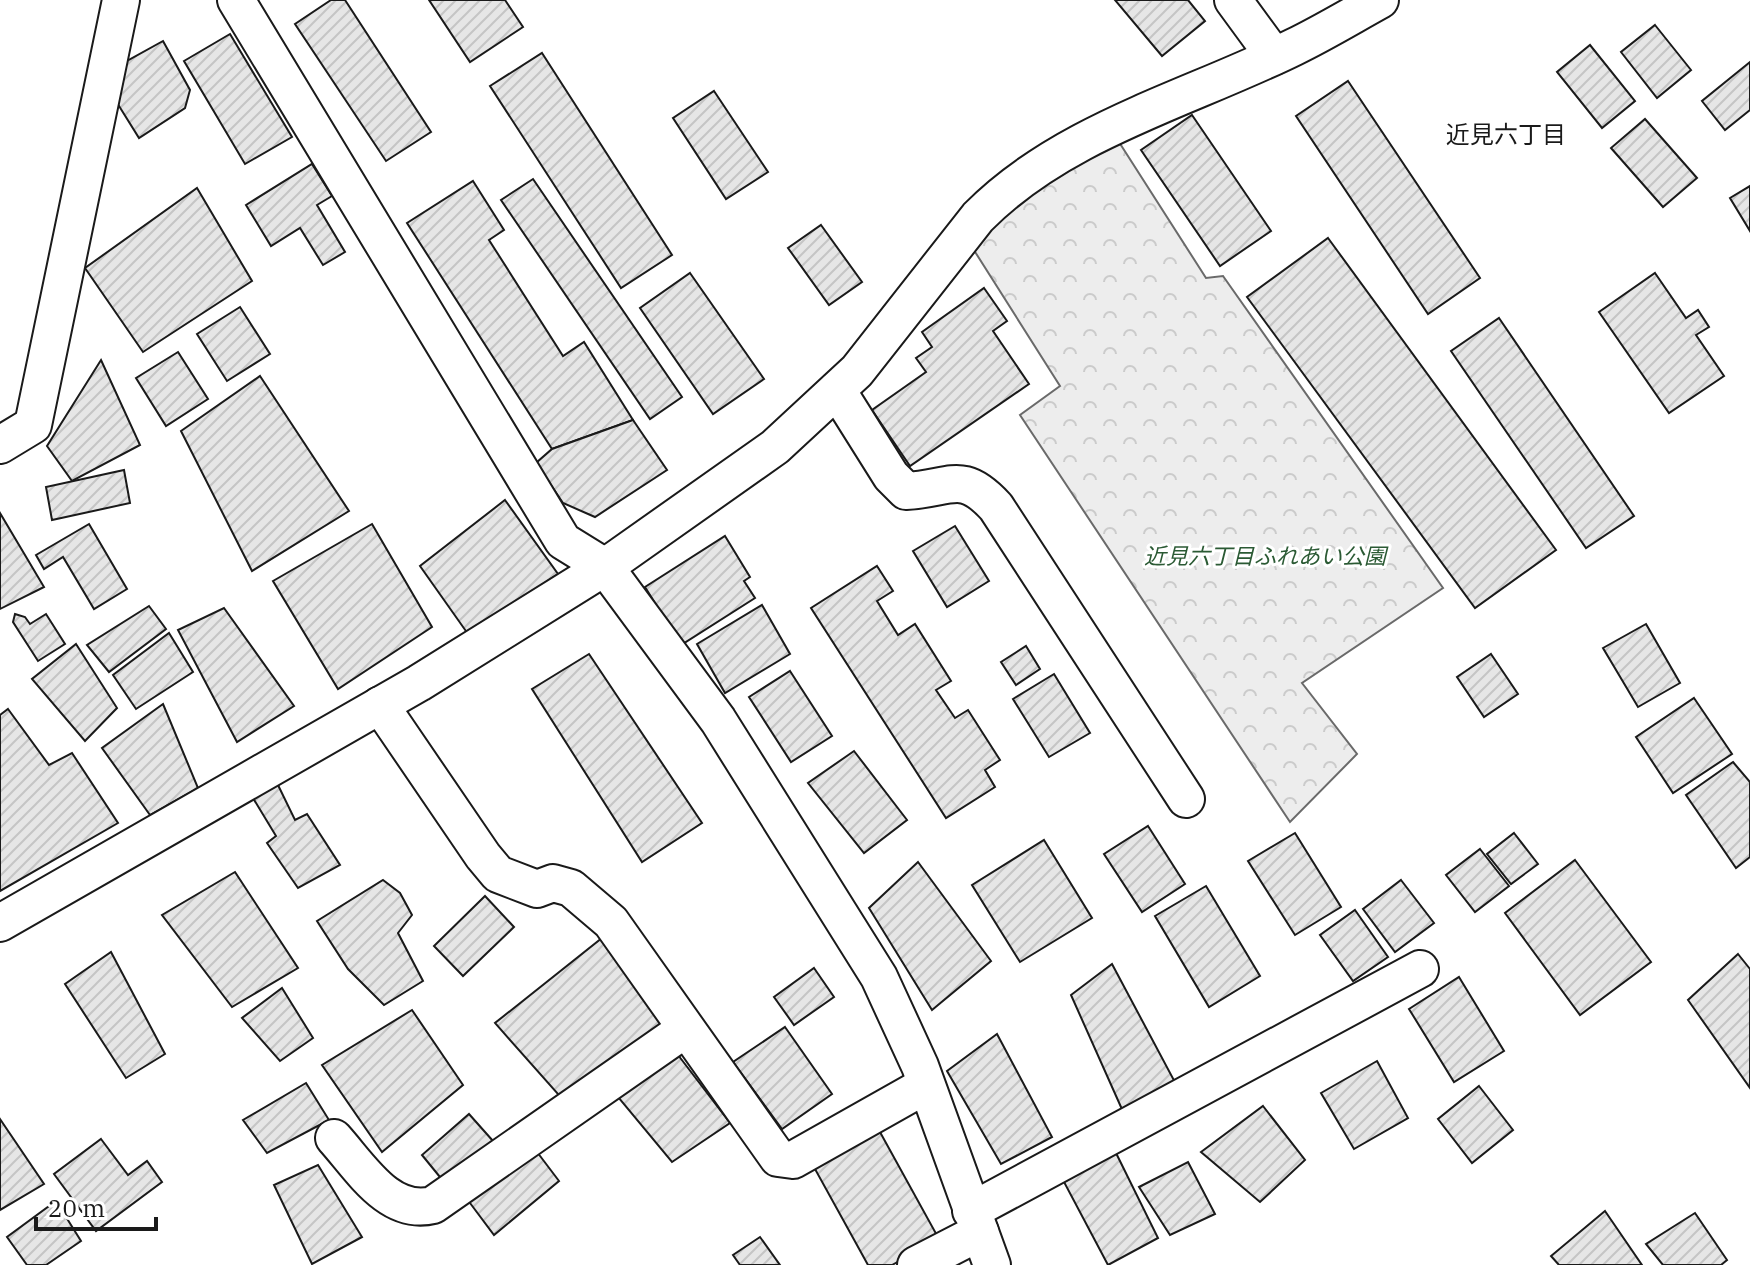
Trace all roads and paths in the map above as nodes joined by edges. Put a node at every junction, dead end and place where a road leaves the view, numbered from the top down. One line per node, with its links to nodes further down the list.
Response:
1 (121, 0): 7 (street)
2 (236, 0): 8 (street)
3 (1233, 0): 5 (street)
4 (1380, 0): 5 (street)
5 (1274, 56): 6 (street)
6 (837, 390): 8 (street); 10 (street)
7 (0, 445)
8 (605, 567): 9 (street); 14 (street)
9 (380, 705): 11 (street); 13 (street)
10 (1186, 799)
11 (0, 923)
12 (1420, 969): 16 (street)
13 (684, 1030): 14 (street); 15 (street)
14 (926, 1085): 16 (street)
15 (334, 1138)
16 (981, 1236): 17 (street)
17 (916, 1265)

